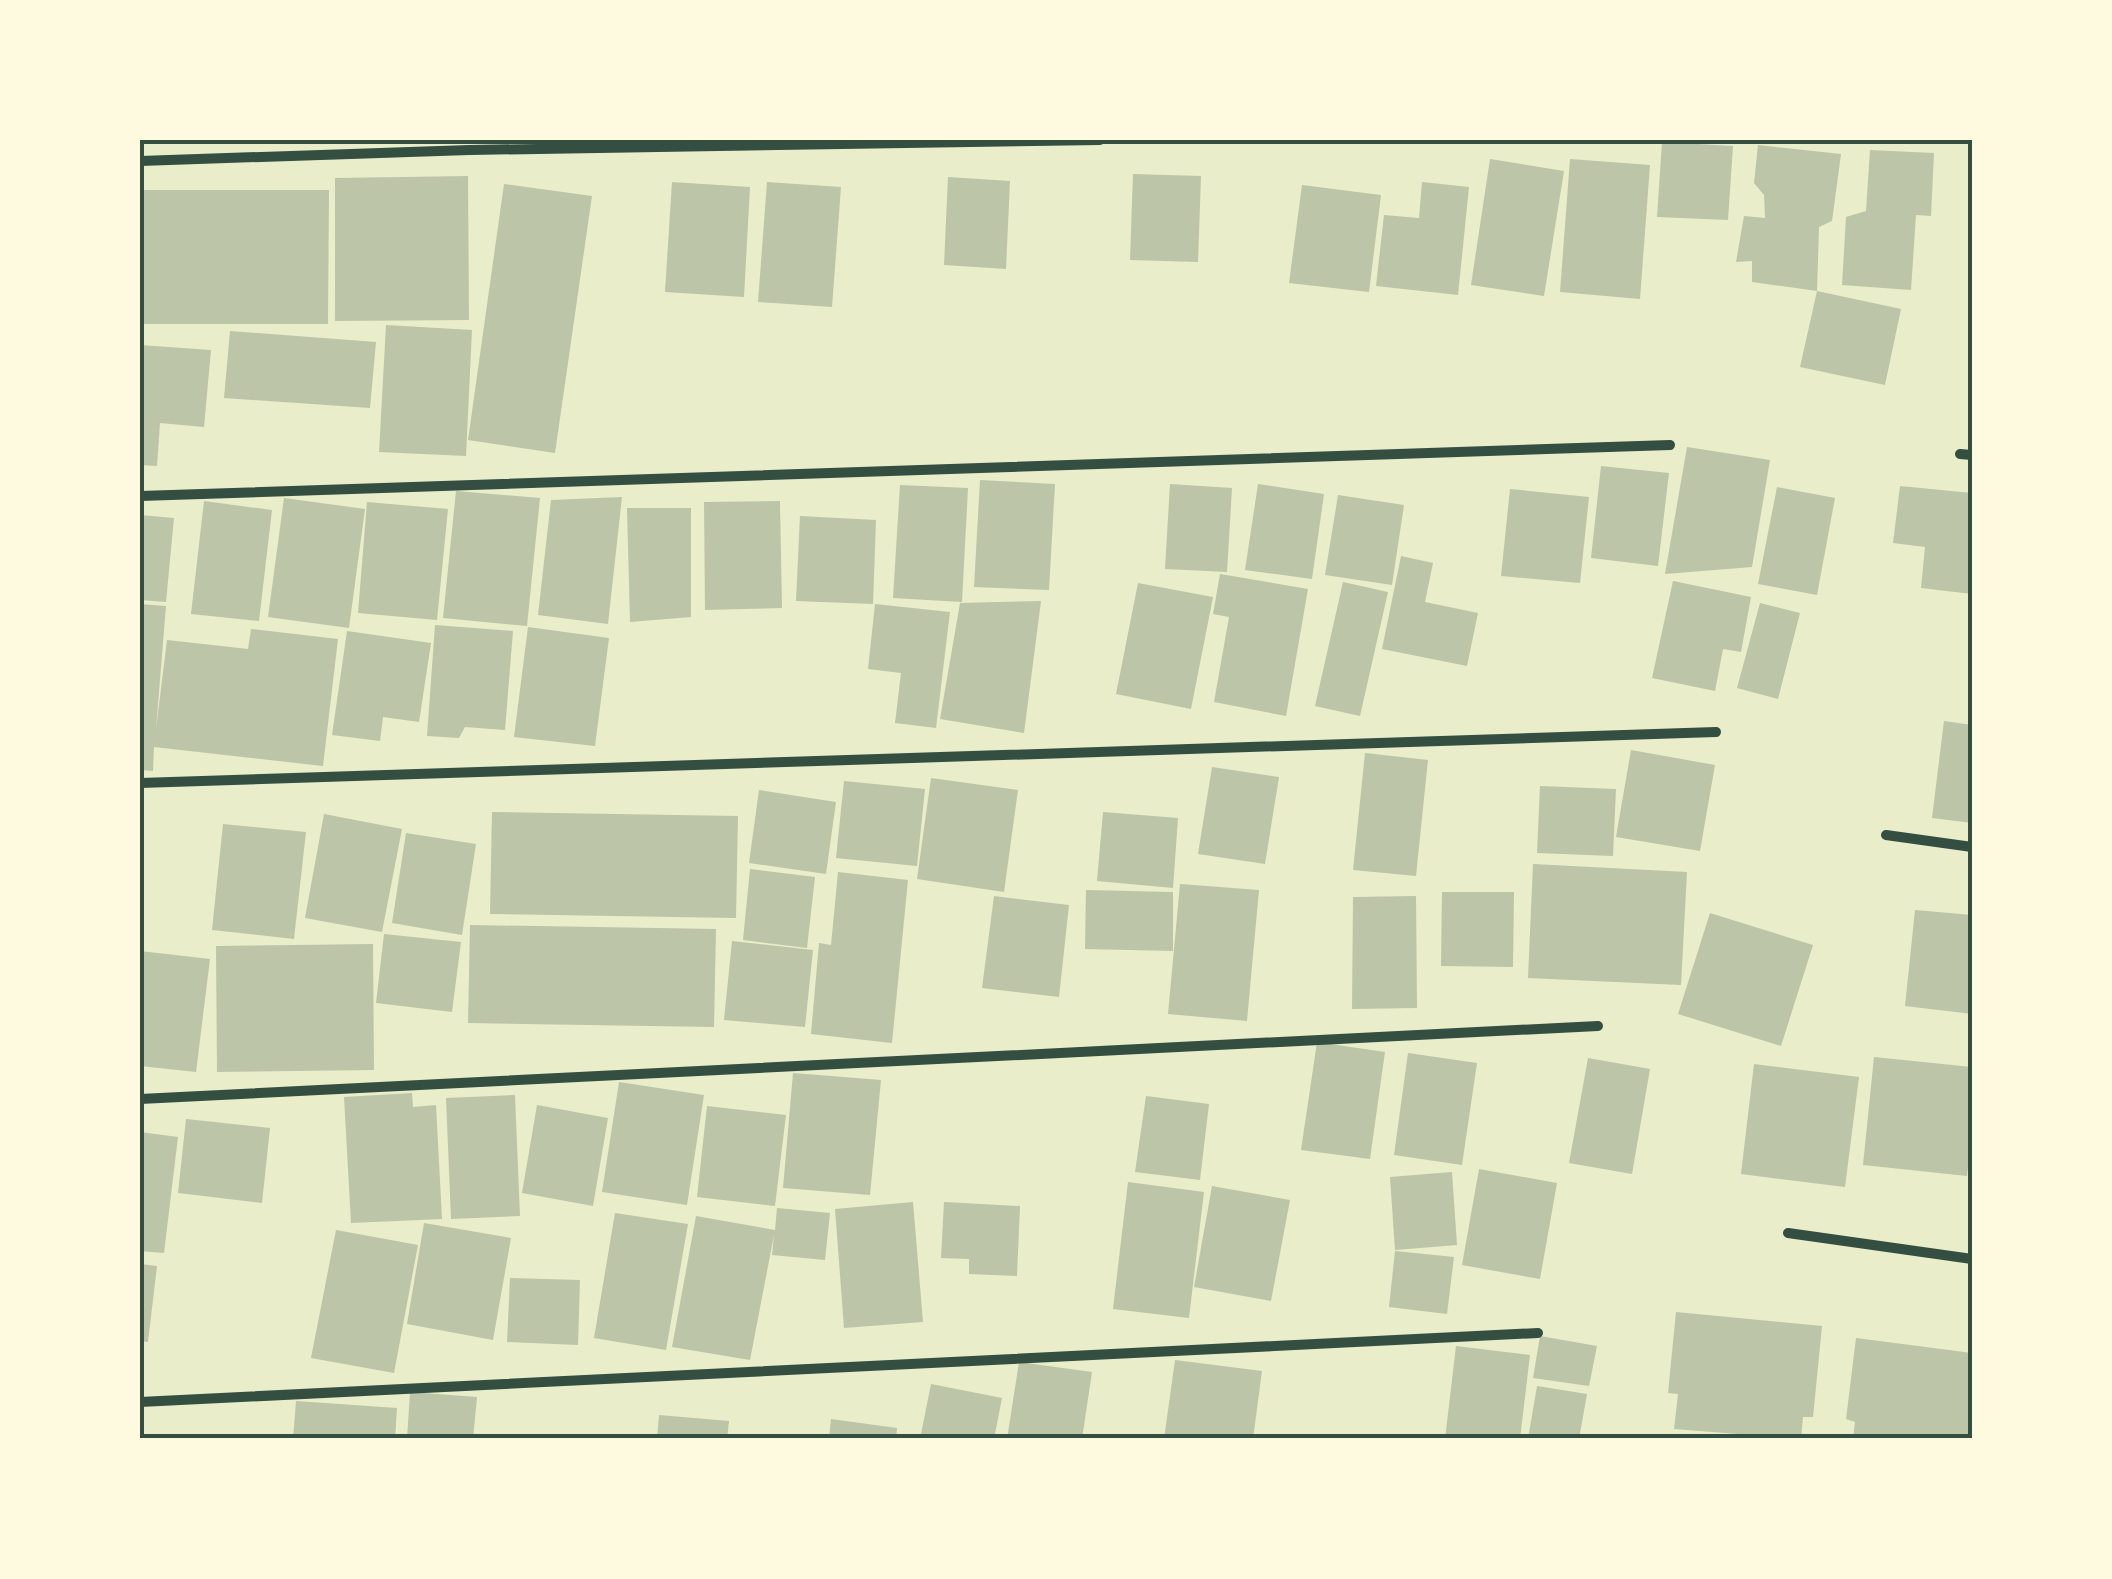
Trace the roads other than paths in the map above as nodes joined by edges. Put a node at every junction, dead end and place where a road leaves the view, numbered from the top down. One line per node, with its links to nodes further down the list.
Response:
1 (1100, 140): 2 (street)
2 (140, 162)
3 (1670, 445): 4 (street)
4 (140, 496)
5 (1716, 732): 6 (street)
6 (140, 782)
7 (1886, 835): 8 (street)
8 (1972, 847)
9 (1598, 1026): 10 (street)
10 (140, 1099)
11 (1788, 1233): 12 (street)
12 (1972, 1259)
13 (1538, 1333): 14 (street)
14 (140, 1402)

